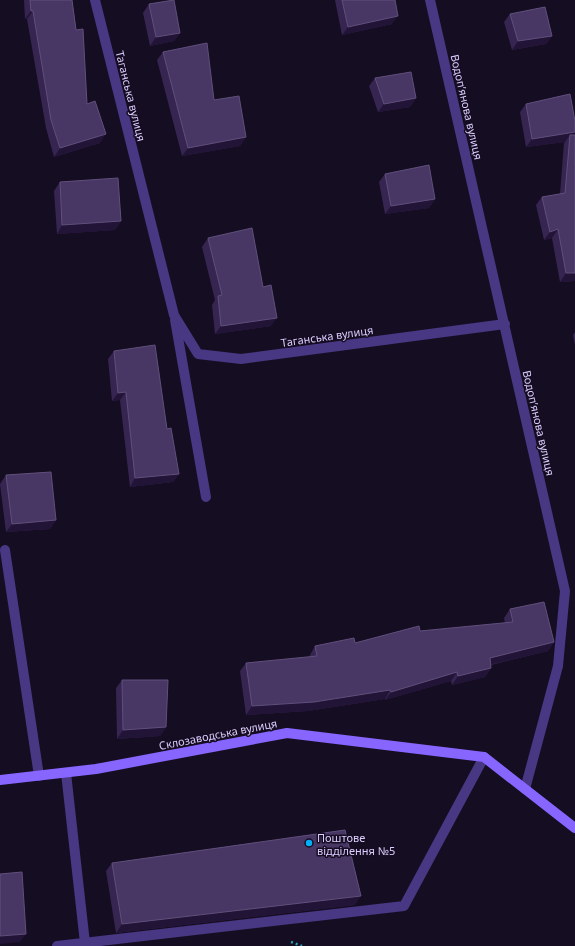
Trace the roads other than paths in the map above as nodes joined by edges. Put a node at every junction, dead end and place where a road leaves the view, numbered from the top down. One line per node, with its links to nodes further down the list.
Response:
1 (95, 0): 3 (street, Таганська вулиця)
2 (430, 0): 4 (street, Водоп’янова вулиця)
3 (174, 314): 4 (street, Таганська вулиця); 5 (street, Таганська вулиця)
4 (505, 324): 11 (street, Водоп’янова вулиця)
5 (206, 497)
6 (5, 550): 9 (street)
7 (484, 758): 8 (street, Склозаводська вулиця); 11 (street, Склозаводська вулиця); 13 (street)
8 (66, 773): 9 (street, Склозаводська вулиця); 13 (street)
9 (39, 776): 10 (street, Склозаводська вулиця)
10 (0, 780)
11 (525, 789): 12 (street)
12 (575, 828)
13 (85, 943): 14 (street)
14 (57, 946)

